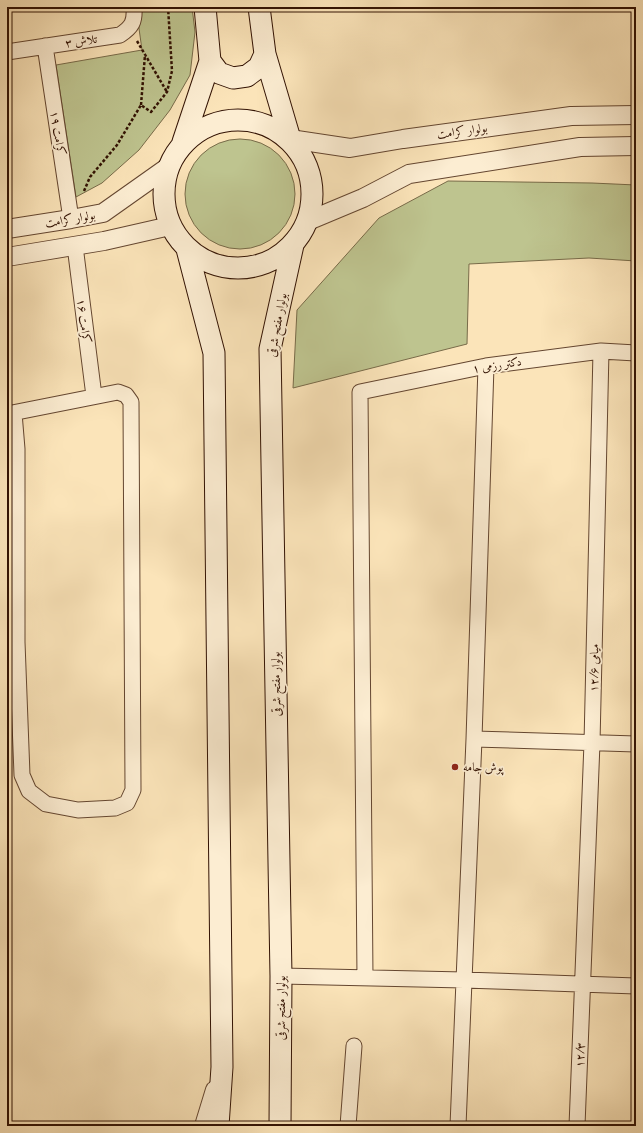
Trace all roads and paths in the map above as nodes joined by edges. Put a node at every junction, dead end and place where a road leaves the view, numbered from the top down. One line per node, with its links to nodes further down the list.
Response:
1 (134, 7): 5 (street)
2 (168, 7): 11 (path)
3 (205, 7): 10 (main road)
4 (259, 7): 8 (main road)
5 (129, 29): 6 (street, تلاش ۳); 9 (path)
6 (45, 46): 7 (street, تلاش ۳); 18 (street, کرامت ۱۹)
7 (7, 52)
8 (265, 54): 10 (main road); 14 (main road)
9 (145, 55): 11 (path); 12 (path)
10 (210, 61): 15 (main road)
11 (167, 92): 12 (path)
12 (141, 105): 18 (path)
13 (636, 115): 14 (street, بولوار کرامت)
14 (290, 139): 15 (main road); 19 (main road)
15 (183, 142): 17 (main road)
16 (636, 146): 19 (street)
17 (168, 167): 18 (street, بولوار کرامت); 20 (main road)
18 (71, 219): 21 (street, بولوار کرامت)
19 (308, 221): 22 (main road)
20 (170, 226): 23 (street); 24 (main road)
21 (7, 229)
22 (293, 245): 24 (main road); 35 (main road, بولوار مفتح شرقی)
23 (75, 246): 25 (street); 29 (street, کرامت ۱۶)
24 (187, 249): 41 (main road)
25 (7, 257)
26 (601, 351): 27 (street, دکتر رزمی ۱); 28 (street, دکتر رزمی ۱); 33 (street, میامی ۱۲/۶)
27 (636, 352)
28 (486, 366): 32 (street); 36 (street, دکتر رزمی ۱)
29 (94, 396): 30 (street); 31 (street)
30 (10, 414): 31 (street)
31 (12, 642)
32 (474, 739): 33 (street); 37 (street)
33 (592, 743): 34 (street); 38 (street, میامی ۱۲/۶)
34 (636, 744)
35 (282, 976): 36 (street); 44 (main road, بولوار مفتح شرقی)
36 (364, 977): 37 (street)
37 (464, 980): 38 (street); 46 (street)
38 (583, 984): 39 (street); 47 (street, ۱۲/۳)
39 (636, 986)
40 (354, 1046): 45 (street)
41 (222, 1066): 42 (street); 43 (main road)
42 (204, 1126)
43 (218, 1126)
44 (280, 1126)
45 (348, 1126)
46 (458, 1126)
47 (577, 1126)

